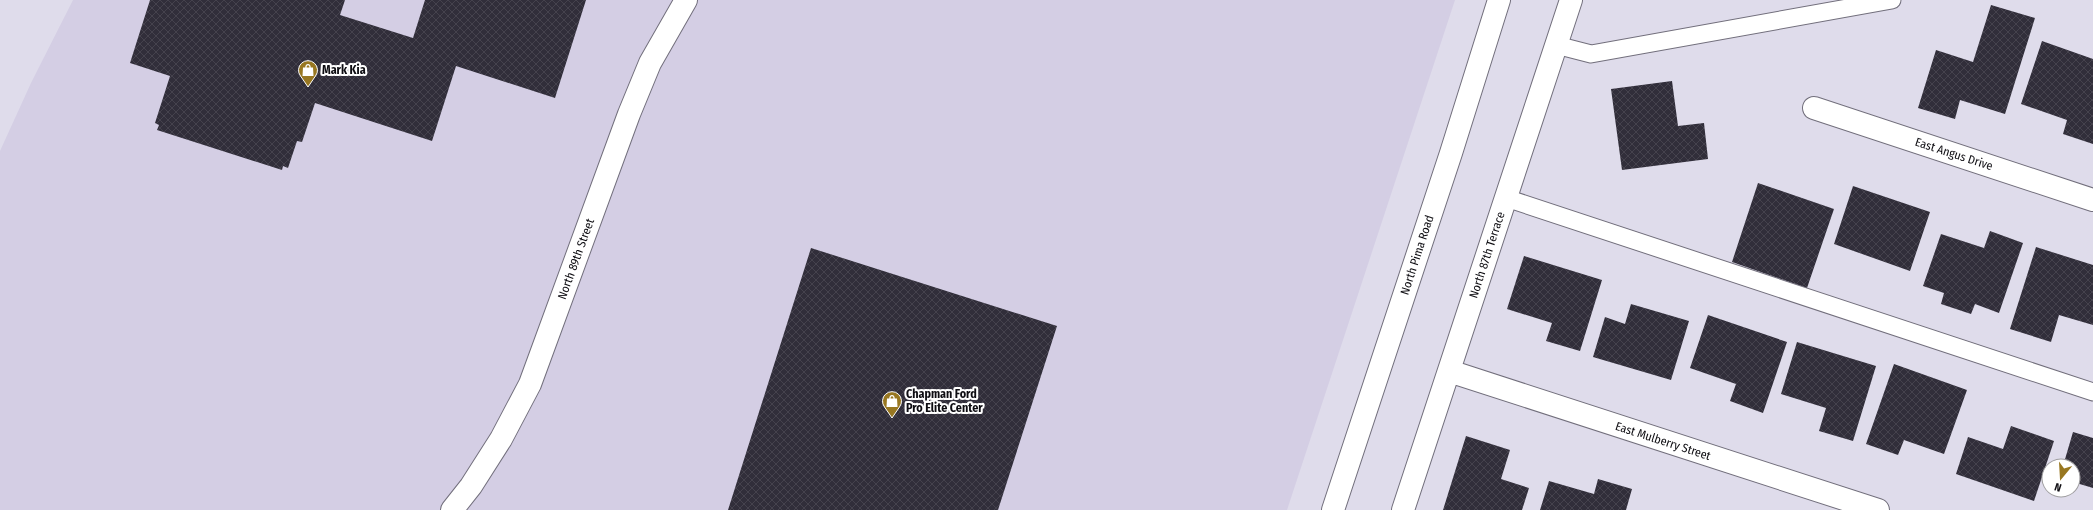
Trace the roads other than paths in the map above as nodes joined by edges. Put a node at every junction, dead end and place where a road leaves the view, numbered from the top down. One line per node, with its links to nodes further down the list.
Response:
1 (686, 0): 11 (street, North 89th Street)
2 (1499, 0): 12 (street, North Pima Road)
3 (1572, 0): 5 (street, North 87th Terrace)
4 (1892, 0): 5 (lane)
5 (1556, 45): 7 (street, North 87th Terrace)
6 (1814, 108): 8 (street, East Angus Drive)
7 (1506, 198): 9 (street, North 87th Terrace); 10 (lane)
8 (2093, 200)
9 (1449, 371): 13 (street, North 87th Terrace); 14 (street, East Mulberry Street)
10 (2093, 392)
11 (452, 510)
12 (1333, 510)
13 (1403, 510)
14 (1878, 510)

